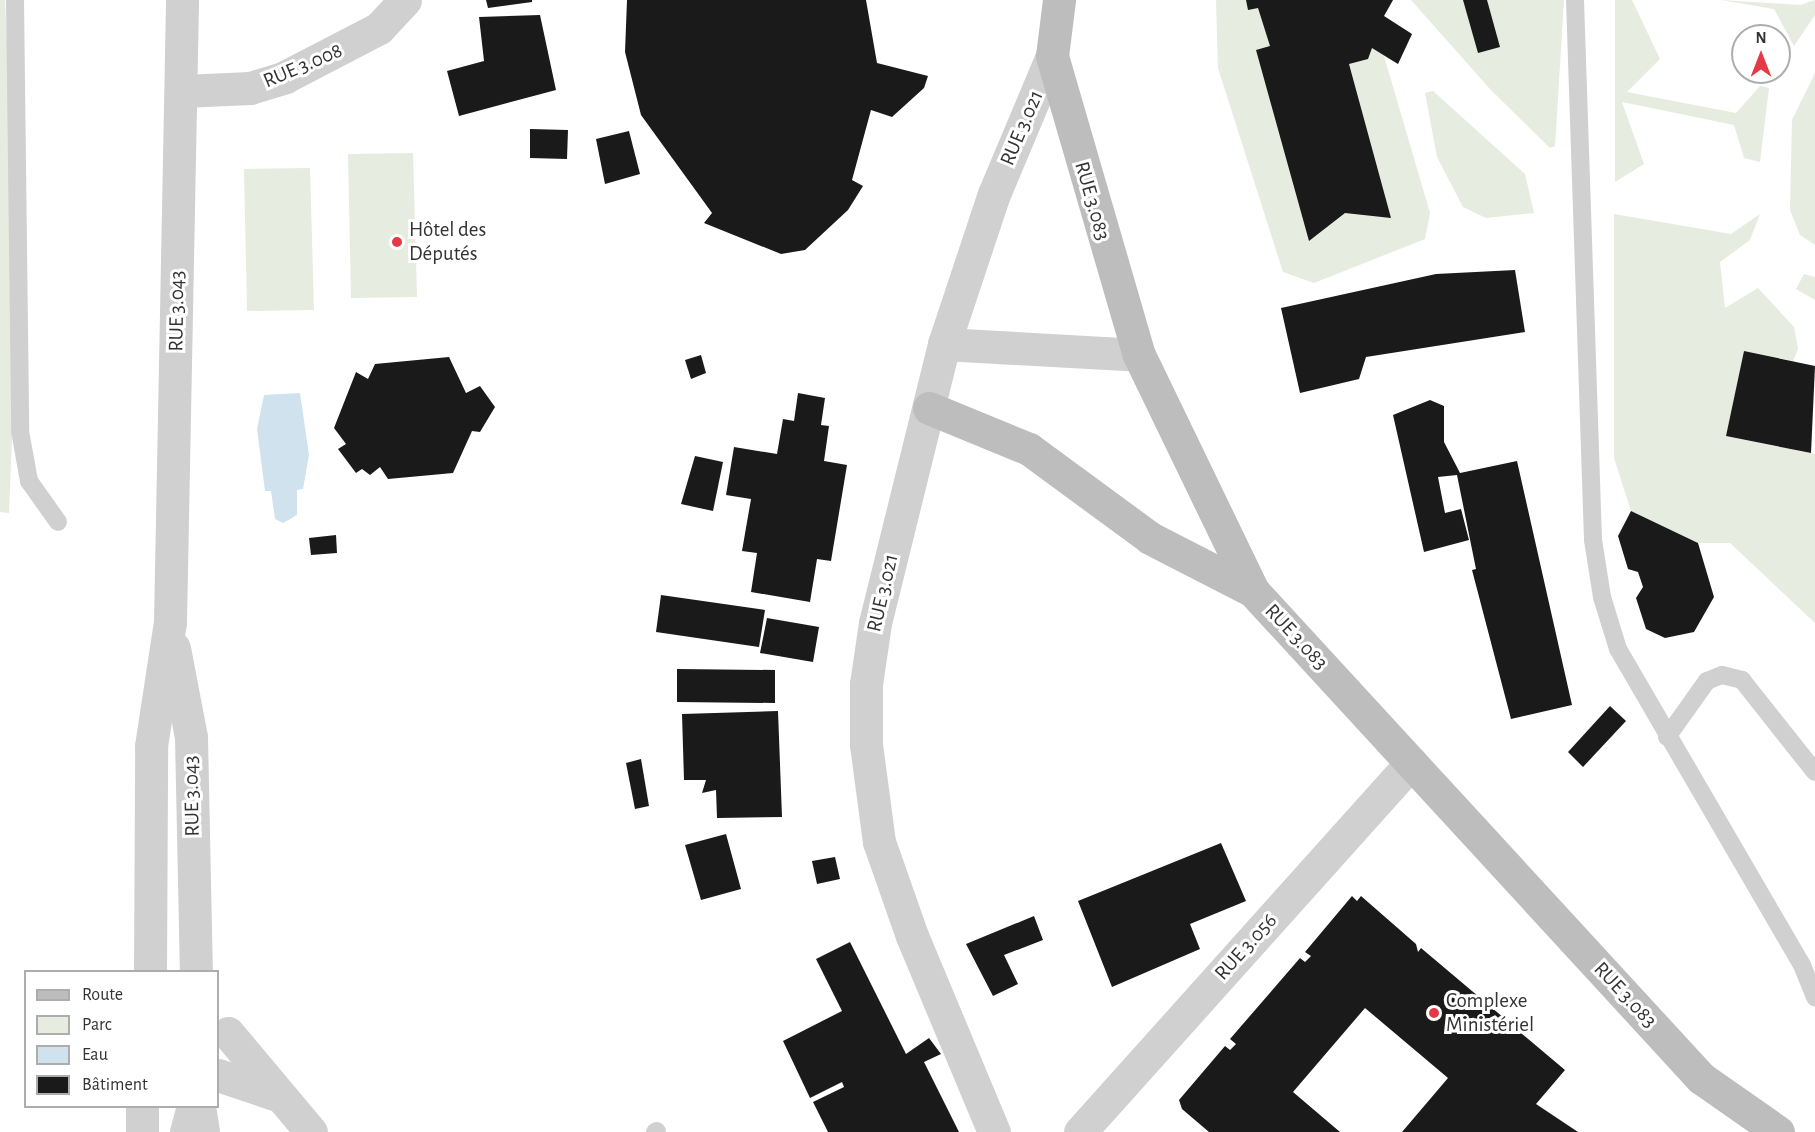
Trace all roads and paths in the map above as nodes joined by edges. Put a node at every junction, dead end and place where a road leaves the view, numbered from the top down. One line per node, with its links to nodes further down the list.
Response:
1 (15, 0): 11 (lane)
2 (182, 0): 7 (street, RUE 3.043)
3 (405, 0): 7 (street, RUE 3.008)
4 (1059, 0): 6 (main road, RUE 3.083)
5 (1575, 0): 14 (lane)
6 (1052, 56): 8 (street, RUE 3.021); 9 (main road, RUE 3.083)
7 (183, 91): 13 (street, RUE 3.043)
8 (944, 344): 9 (street); 10 (street, RUE 3.021)
9 (1139, 356): 12 (main road, RUE 3.083)
10 (928, 408): 12 (main road); 32 (street, RUE 3.021)
11 (58, 522)
12 (1253, 591): 15 (main road, RUE 3.083)
13 (170, 622): 17 (street, RUE 3.043); 18 (street, RUE 3.043)
14 (1667, 737): 16 (lane); 19 (lane)
15 (1411, 763): 23 (main road, RUE 3.083); 33 (street, RUE 3.056)
16 (1815, 772)
17 (150, 970)
18 (196, 970)
19 (1815, 997)
20 (223, 1022): 21 (street); 24 (street)
21 (219, 1057)
22 (219, 1075): 24 (street)
23 (1701, 1078): 34 (main road); 35 (main road, RUE 3.083)
24 (280, 1096): 31 (street)
25 (142, 1108): 28 (street)
26 (193, 1108): 29 (street)
27 (207, 1108): 30 (lane)
28 (142, 1132)
29 (186, 1132)
30 (211, 1132)
31 (311, 1132)
32 (994, 1132)
33 (1080, 1132)
34 (1737, 1132)
35 (1778, 1132)

